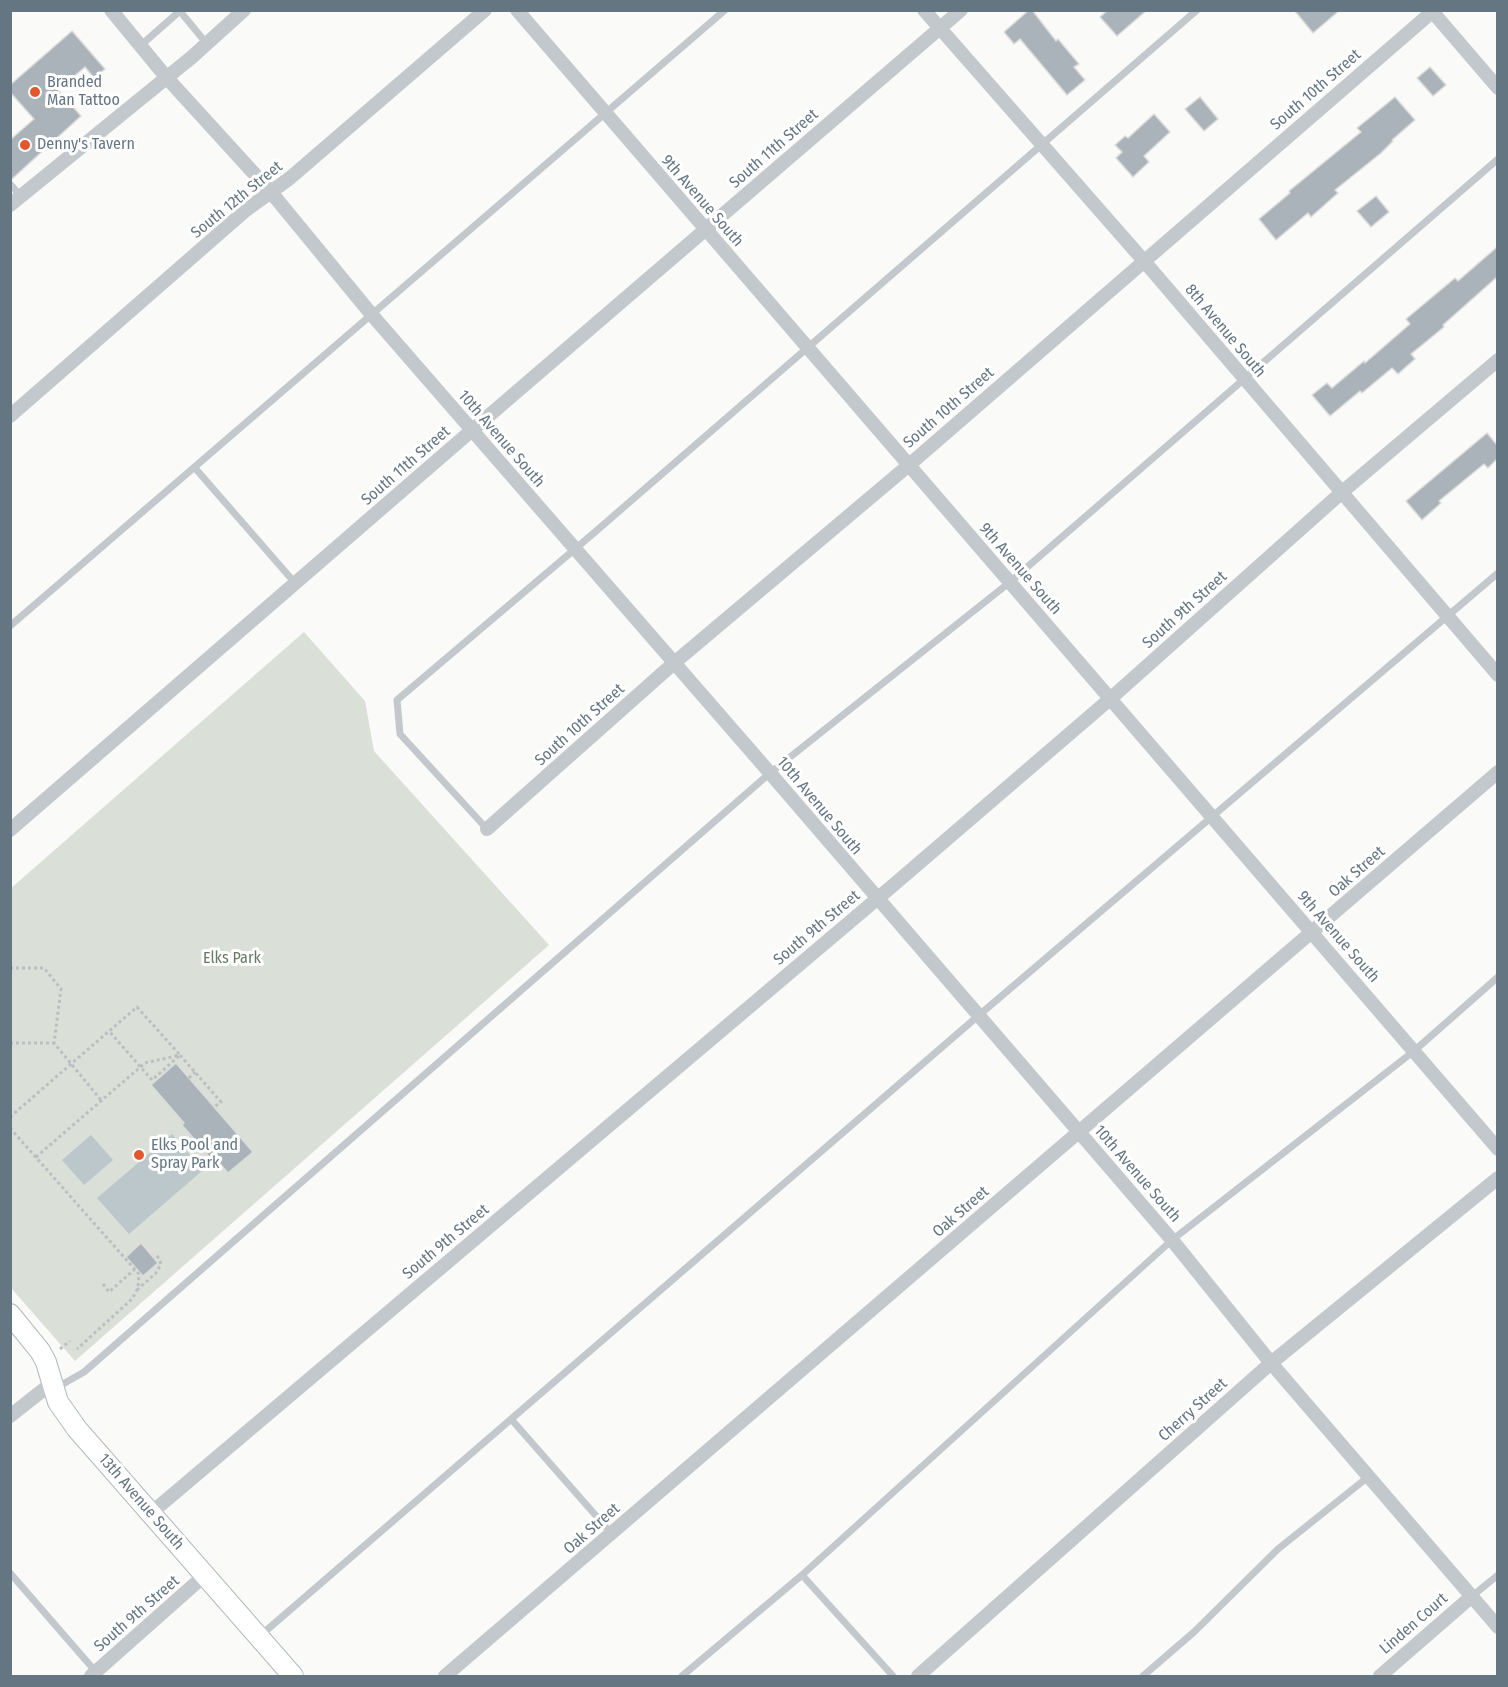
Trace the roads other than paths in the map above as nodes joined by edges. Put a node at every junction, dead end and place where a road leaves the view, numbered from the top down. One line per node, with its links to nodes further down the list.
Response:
1 (111, 10): 13 (street, 10th Avenue South)
2 (244, 10): 12 (street)
3 (485, 10): 20 (street, South 12th Street)
4 (517, 10): 16 (street, 9th Avenue South)
5 (725, 10): 16 (lane)
6 (924, 10): 11 (street, 8th Avenue South)
7 (961, 10): 11 (street, South 11th Street)
8 (1197, 10): 17 (lane)
9 (180, 11): 12 (lane); 13 (lane)
10 (1431, 11): 15 (street); 23 (street, South 10th Street)
11 (940, 28): 17 (street, 8th Avenue South); 22 (street, South 11th Street)
12 (207, 44): 14 (street)
13 (140, 46): 14 (street, 10th Avenue South)
14 (167, 78): 20 (street, 10th Avenue South); 21 (street)
15 (1497, 88)
16 (606, 114): 22 (street, 9th Avenue South); 24 (lane)
17 (1041, 144): 23 (street, 8th Avenue South); 25 (lane)
18 (1497, 159): 27 (lane)
19 (10, 184): 21 (lane)
20 (270, 191): 24 (street, 10th Avenue South); 28 (street, South 12th Street)
21 (16, 200)
22 (705, 230): 25 (street, 9th Avenue South); 29 (street, South 11th Street)
23 (1144, 261): 27 (street, 8th Avenue South); 30 (street, South 10th Street)
24 (372, 315): 29 (street, 10th Avenue South); 31 (lane)
25 (808, 348): 30 (street, 9th Avenue South); 33 (lane)
26 (1497, 360): 32 (street, South 9th Street)
27 (1244, 379): 32 (street, 8th Avenue South); 35 (lane)
28 (10, 416)
29 (471, 430): 33 (street, 10th Avenue South); 36 (street, South 11th Street)
30 (909, 465): 35 (street, 9th Avenue South); 39 (street, South 10th Street)
31 (195, 468): 36 (lane); 38 (lane)
32 (1341, 494): 37 (street, 8th Avenue South); 41 (street, South 9th Street)
33 (575, 549): 39 (street, 10th Avenue South); 45 (lane)
34 (1497, 573): 37 (lane)
35 (1010, 582): 41 (street, 9th Avenue South); 43 (lane)
36 (295, 583): 46 (street, South 11th Street)
37 (1448, 617): 40 (street, 8th Avenue South); 44 (lane)
38 (10, 626)
39 (674, 663): 43 (street, 10th Avenue South); 45 (street, South 10th Street)
40 (1497, 675)
41 (1110, 699): 44 (street, 9th Avenue South); 47 (street, South 9th Street)
42 (1497, 772): 48 (street, Oak Street)
43 (770, 773): 47 (street, 10th Avenue South); 58 (lane)
44 (1212, 816): 48 (street, 9th Avenue South); 50 (lane)
45 (487, 829)
46 (10, 830)
47 (877, 899): 50 (street, 10th Avenue South); 62 (street, South 9th Street)
48 (1312, 933): 51 (street, 9th Avenue South); 52 (street, Oak Street)
49 (1497, 978): 51 (lane)
50 (978, 1016): 52 (street, 10th Avenue South); 60 (lane)
51 (1414, 1051): 53 (street, 9th Avenue South); 55 (lane)
52 (1079, 1132): 55 (street, 10th Avenue South); 63 (street, Oak Street)
53 (1497, 1149)
54 (1497, 1178): 57 (street, Cherry Street)
55 (1172, 1240): 57 (street, 10th Avenue South); 66 (lane)
56 (10, 1314): 58 (street, 13th Avenue South)
57 (1271, 1363): 61 (street, 10th Avenue South); 76 (street, Cherry Street)
58 (53, 1386): 59 (street); 62 (street, 13th Avenue South)
59 (10, 1416)
60 (511, 1419): 63 (lane); 70 (lane)
61 (1368, 1477): 68 (street, 10th Avenue South); 77 (lane)
62 (151, 1513): 65 (street, 13th Avenue South)
63 (612, 1534): 73 (street, Oak Street)
64 (10, 1573): 71 (lane)
65 (206, 1575): 70 (street, 13th Avenue South); 71 (street, South 9th Street)
66 (802, 1575): 74 (lane); 75 (lane)
67 (1497, 1575): 68 (lane)
68 (1471, 1597): 69 (street, 10th Avenue South); 78 (street, Linden Court)
69 (1497, 1627)
70 (259, 1636): 72 (street, 13th Avenue South)
71 (95, 1675)
72 (293, 1677)
73 (446, 1677)
74 (682, 1677)
75 (893, 1677)
76 (918, 1677)
77 (1143, 1677)
78 (1380, 1677)

